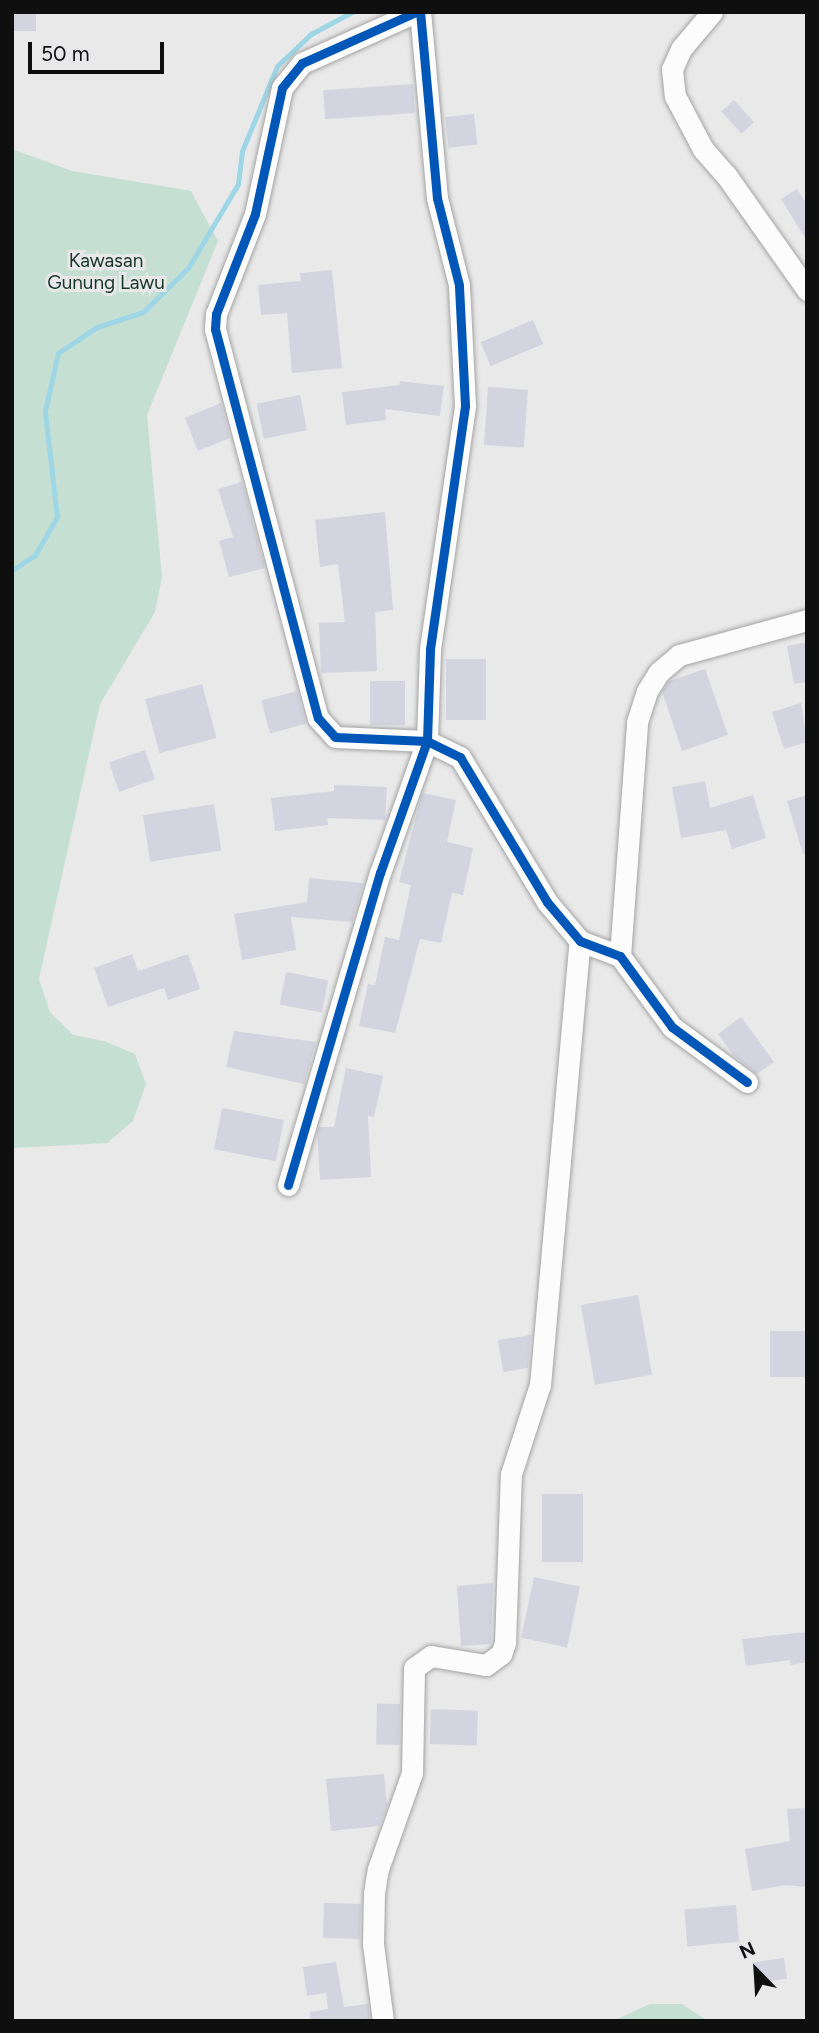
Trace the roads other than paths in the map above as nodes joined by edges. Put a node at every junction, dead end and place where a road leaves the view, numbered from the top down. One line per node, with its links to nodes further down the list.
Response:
1 (418, 12): 5 (street); 5 (street)
2 (712, 12): 3 (street)
3 (807, 290)
4 (807, 620): 7 (street)
5 (427, 741): 6 (street); 9 (street)
6 (580, 941): 7 (street); 10 (street)
7 (620, 956): 8 (street)
8 (747, 1082)
9 (288, 1185)
10 (383, 2021)

